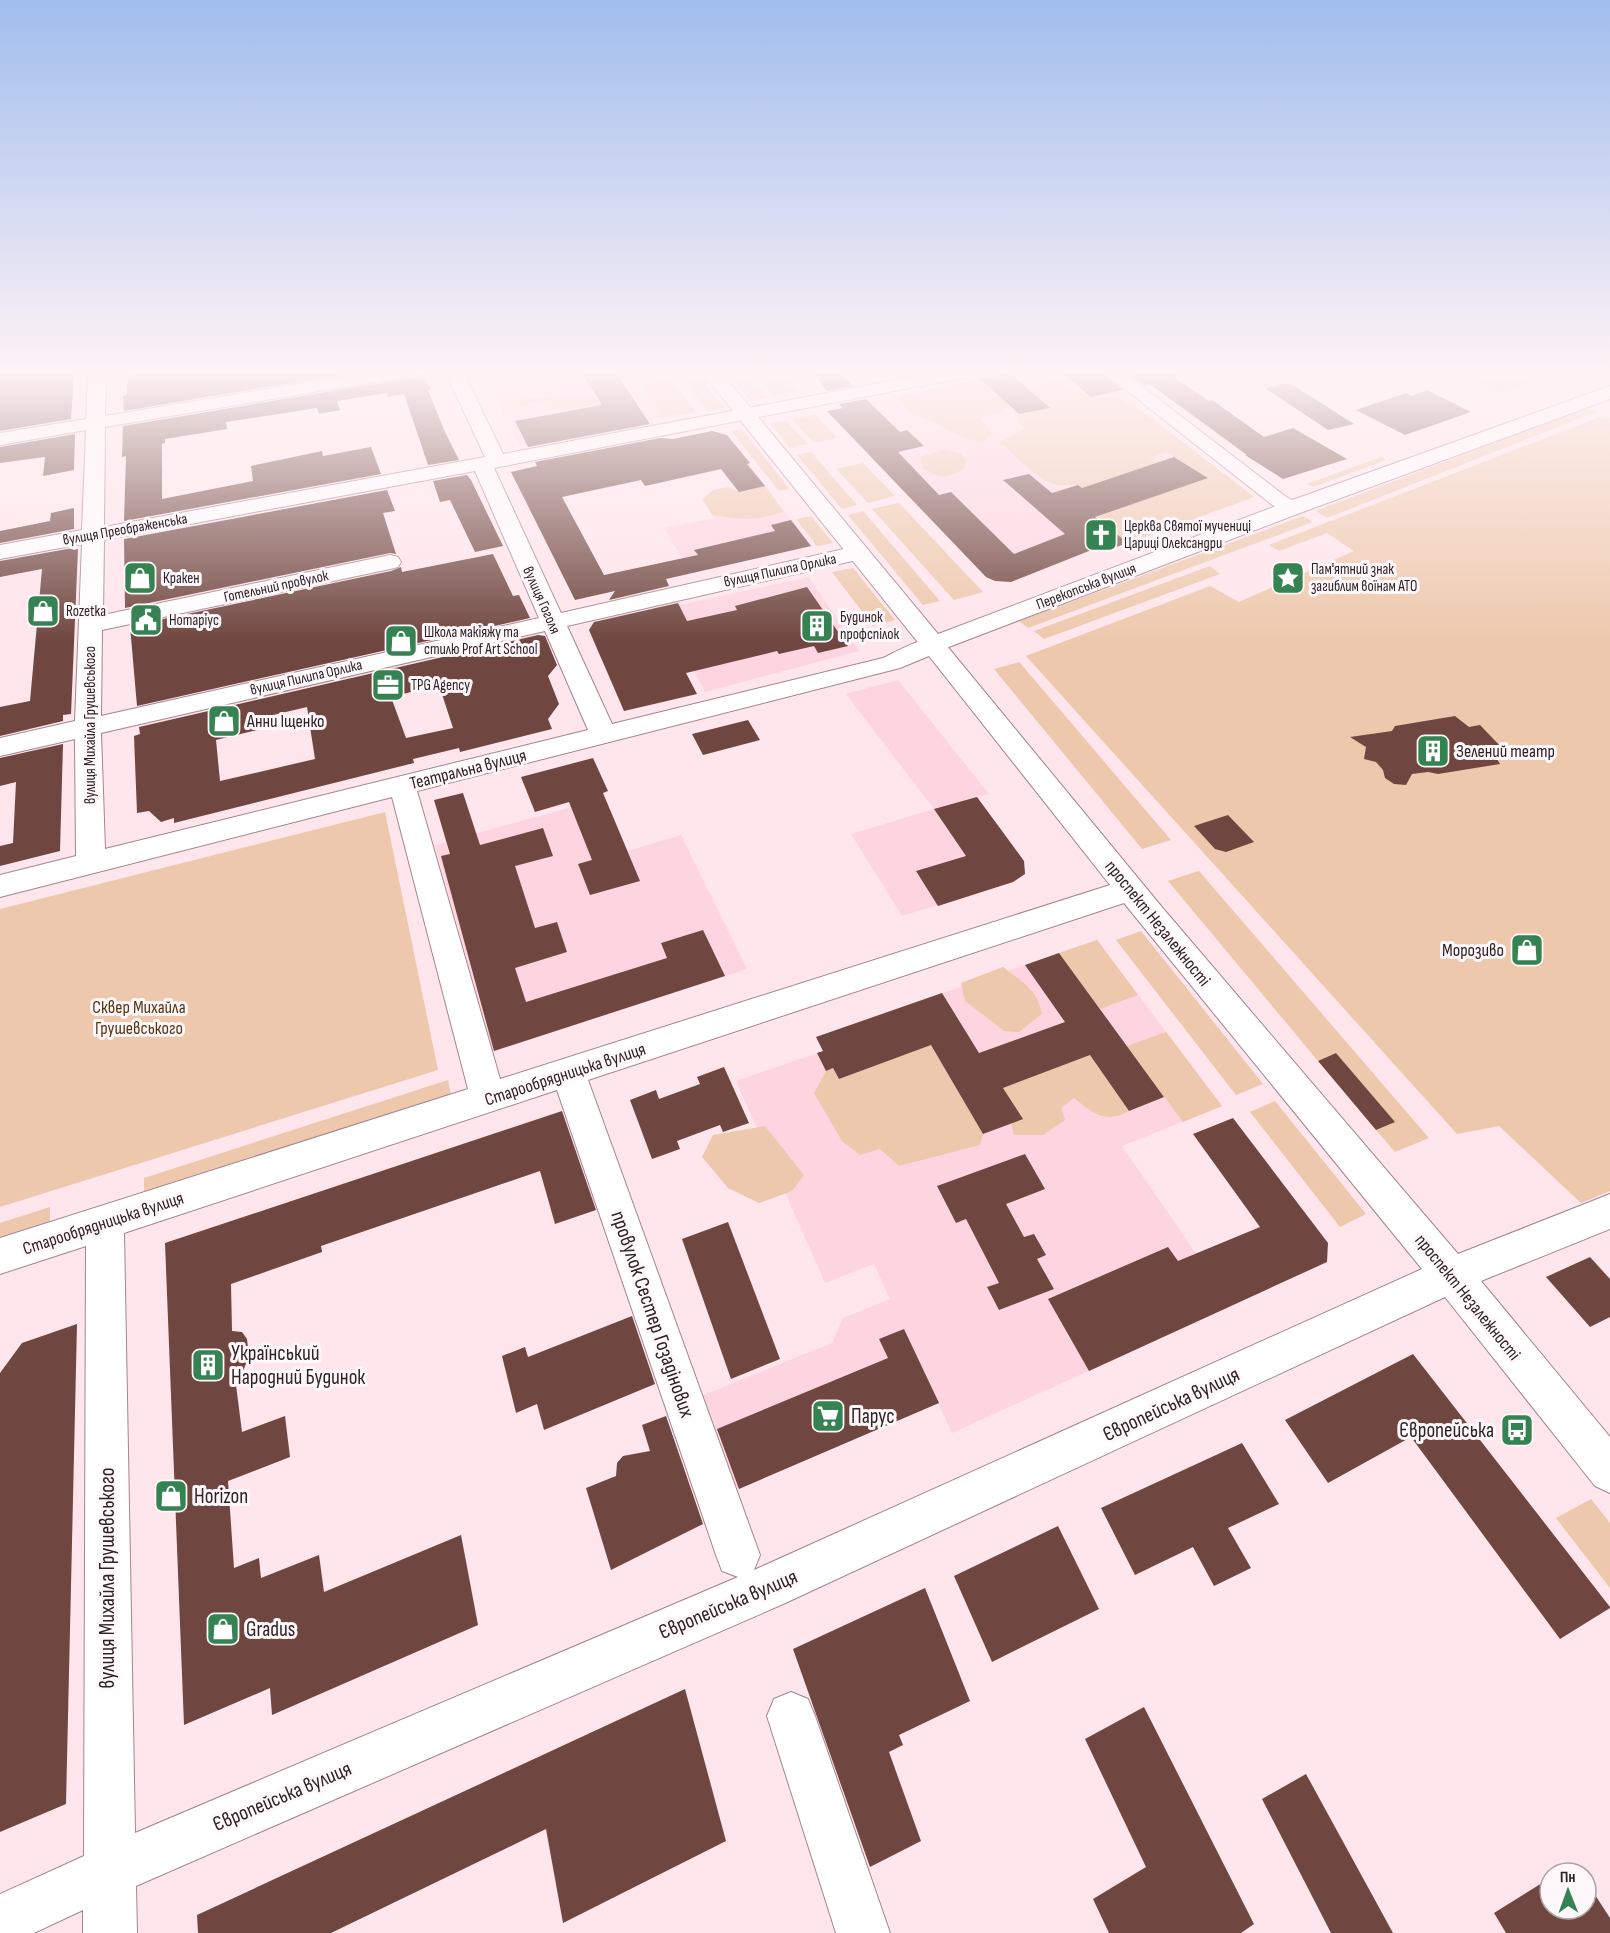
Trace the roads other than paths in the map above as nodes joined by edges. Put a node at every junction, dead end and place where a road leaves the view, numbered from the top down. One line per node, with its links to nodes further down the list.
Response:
1 (96, 461): 8 (street, вулиця Михайла Грушевського)
2 (493, 461): 6 (street, вулиця Преображенська)
3 (783, 461): 10 (main road, проспект Незалежності)
4 (1228, 461): 7 (street)
5 (1420, 461): 7 (main road, Перекопська вулиця)
6 (489, 462): 8 (street, вулиця Преображенська); 12 (street, вулиця Гоголя)
7 (1292, 508): 14 (main road, Перекопська вулиця)
8 (93, 535): 9 (street, вулиця Преображенська); 13 (street, вулиця Михайла Грушевського)
9 (0, 552)
10 (857, 553): 12 (street, вулиця Пилипа Орлика); 14 (main road, проспект Незалежності)
11 (390, 562): 13 (street, Готельний провулок)
12 (551, 621): 15 (street, вулиця Пилипа Орлика); 16 (street, вулиця Гоголя)
13 (91, 625): 15 (street, вулиця Михайла Грушевського)
14 (933, 645): 16 (street, Театральна вулиця); 21 (street, проспект Незалежності)
15 (88, 727): 17 (street, вулиця Пилипа Орлика); 19 (street, вулиця Михайла Грушевського)
16 (604, 736): 18 (street, Театральна вулиця)
17 (0, 747)
18 (402, 785): 19 (street, Театральна вулиця); 23 (street)
19 (91, 862): 20 (street, Театральна вулиця)
20 (0, 886)
21 (1130, 890): 22 (street, Старообрядницька вулиця); 27 (street, проспект Незалежності)
22 (568, 1073): 23 (street, Старообрядницька вулиця); 29 (street, провулок Сестер Гозадінових)
23 (488, 1098): 25 (street, Старообрядницька вулиця)
24 (1610, 1210): 27 (street, Європейська вулиця)
25 (105, 1224): 26 (street, Старообрядницька вулиця); 31 (street, вулиця Михайла Грушевського)
26 (0, 1256)
27 (1451, 1275): 28 (street, проспект Незалежності); 31 (street, Європейська вулиця)
28 (1610, 1471)
29 (738, 1555)
30 (791, 1716): 34 (street)
31 (109, 1871): 32 (street, Європейська вулиця); 33 (street, вулиця Михайла Грушевського)
32 (0, 1921)
33 (110, 1933)
34 (863, 1933)

